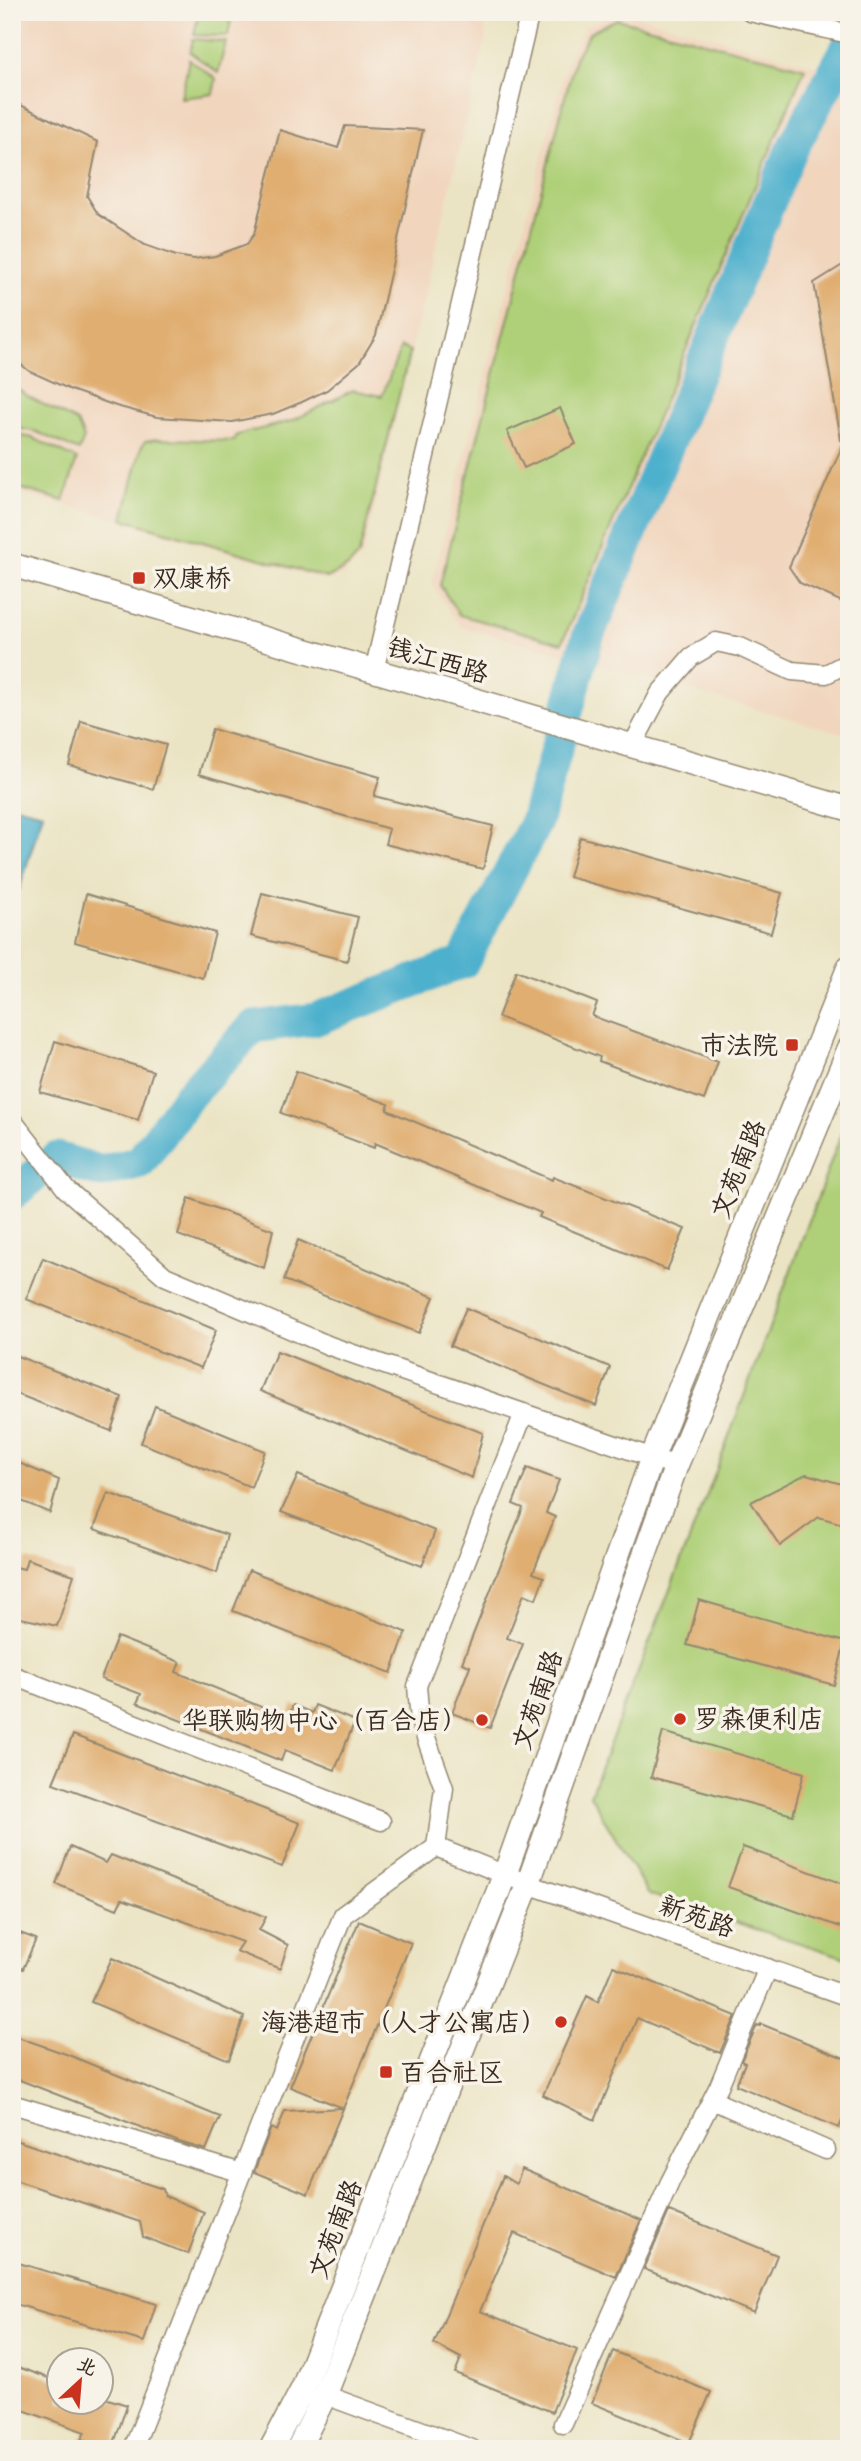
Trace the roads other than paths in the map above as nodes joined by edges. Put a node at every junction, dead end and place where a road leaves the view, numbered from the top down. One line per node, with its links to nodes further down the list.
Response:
1 (530, 12): 6 (street)
2 (750, 12): 3 (street)
3 (849, 34)
4 (12, 565): 6 (main road, 钱江西路)
5 (849, 662): 7 (street)
6 (374, 671): 7 (main road, 钱江西路)
7 (632, 746): 8 (main road, 钱江西路)
8 (849, 809)
9 (849, 967): 13 (main road, 文苑南路)
10 (849, 1049): 14 (main road, 文苑南路)
11 (18, 1127): 12 (street)
12 (524, 1413): 13 (street); 17 (street)
13 (652, 1458): 14 (street); 18 (main road, 文苑南路)
14 (676, 1466): 19 (main road, 文苑南路)
15 (12, 1675): 16 (street)
16 (380, 1821)
17 (436, 1847): 18 (street, 新苑路); 25 (street)
18 (505, 1874): 19 (street, 新苑路); 29 (main road, 文苑南路)
19 (528, 1884): 20 (street, 新苑路); 26 (main road, 文苑南路)
20 (768, 1968): 21 (street, 新苑路); 22 (street)
21 (849, 1997)
22 (712, 2100): 24 (street); 27 (street)
23 (12, 2104): 25 (street)
24 (826, 2150)
25 (242, 2173): 28 (street)
26 (325, 2395): 30 (main road, 文苑南路); 31 (street)
27 (563, 2424)
28 (133, 2449)
29 (271, 2449)
30 (298, 2449)
31 (472, 2449)

